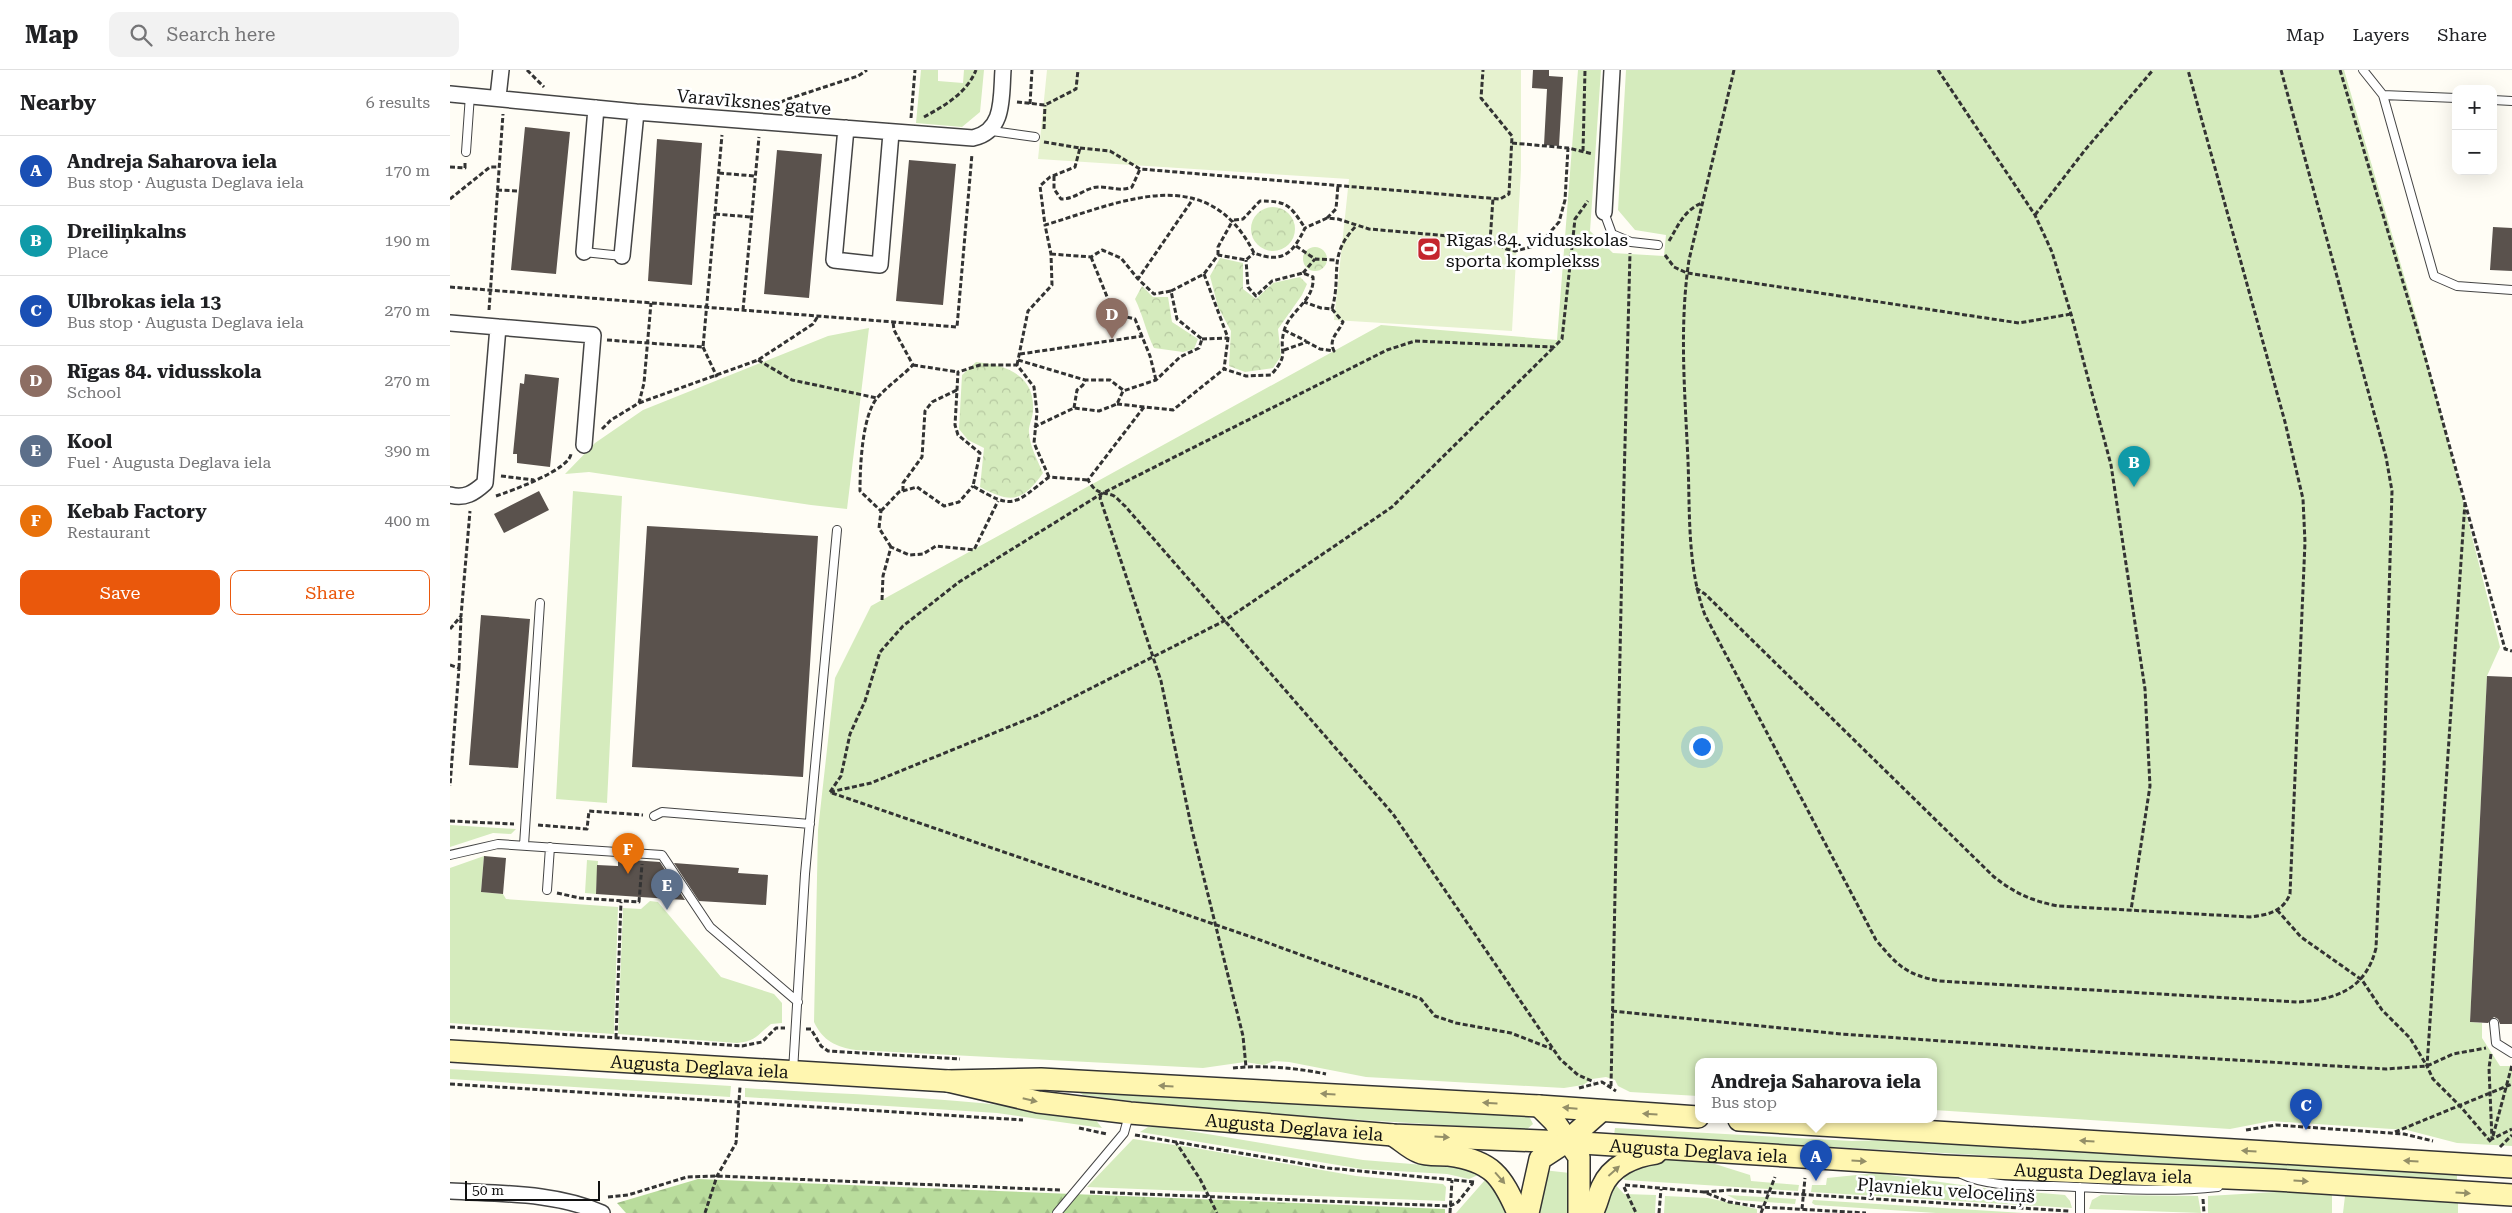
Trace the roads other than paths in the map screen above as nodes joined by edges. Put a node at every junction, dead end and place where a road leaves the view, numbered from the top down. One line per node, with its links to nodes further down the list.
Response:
1 (501, 70): 8 (street)
2 (1004, 70): 15 (street)
3 (1612, 70): 19 (street)
4 (2363, 70): 7 (lane)
5 (450, 94): 6 (street, Varavīksnes gatve)
6 (470, 95): 8 (street, Varavīksnes gatve); 18 (lane)
7 (2383, 95): 9 (lane); 23 (lane)
8 (501, 97): 12 (street, Varavīksnes gatve)
9 (2452, 98)
10 (2497, 100): 11 (lane)
11 (2512, 101)
12 (596, 108): 13 (street, Varavīksnes gatve); 21 (street)
13 (636, 112): 14 (street, Varavīksnes gatve); 22 (street)
14 (846, 128): 16 (street, Varavīksnes gatve); 16 (street)
15 (992, 130): 16 (street, Varavīksnes gatve); 17 (lane)
16 (891, 133)
17 (1035, 137)
18 (466, 152)
19 (1604, 212): 20 (lane)
20 (1658, 245)
21 (584, 252): 22 (lane)
22 (622, 256)
23 (2512, 290)
24 (450, 323): 25 (street)
25 (498, 327): 26 (street); 27 (street)
26 (584, 445)
27 (450, 494)
28 (837, 530): 31 (lane)
29 (540, 603): 32 (lane)
30 (654, 816): 31 (lane)
31 (810, 824): 36 (lane)
32 (524, 845): 33 (lane); 34 (lane)
33 (550, 847): 35 (lane); 36 (lane)
34 (450, 855)
35 (546, 890)
36 (798, 1002): 40 (lane)
37 (2494, 1023): 39 (lane)
38 (450, 1051): 40 (main road, Augusta Deglava iela)
39 (2512, 1053)
40 (793, 1072): 41 (main road, Augusta Deglava iela)
41 (948, 1081): 43 (main road, Augusta Deglava iela, one-way to 41); 45 (main road, Augusta Deglava iela, one-way to 45)
42 (1606, 1103): 43 (main road, Augusta Deglava iela, one-way to 43); 44 (main road, Augusta Deglava iela, one-way to 42); 48 (main road)
43 (1539, 1106): 48 (main road)
44 (1695, 1117)
45 (1127, 1123): 47 (main road, Augusta Deglava iela); 58 (lane)
46 (1788, 1123): 51 (main road, Augusta Deglava iela, one-way to 46)
47 (1393, 1135): 48 (main road, Augusta Deglava iela, one-way to 48); 59 (main road, one-way to 59)
48 (1566, 1142): 49 (main road, Augusta Deglava iela); 60 (main road); 61 (main road)
49 (1674, 1150): 50 (main road, Augusta Deglava iela, one-way to 50); 62 (main road, one-way to 49)
50 (1944, 1166): 52 (main road, Augusta Deglava iela); 53 (lane)
51 (2512, 1167)
52 (2275, 1180): 53 (lane); 55 (main road, Augusta Deglava iela, one-way to 55)
53 (2080, 1187): 56 (lane)
54 (450, 1191): 57 (street)
55 (2512, 1195)
56 (2080, 1212)
57 (602, 1213)
58 (1057, 1213)
59 (1518, 1213)
60 (1528, 1213)
61 (1579, 1213)
62 (1592, 1213)

